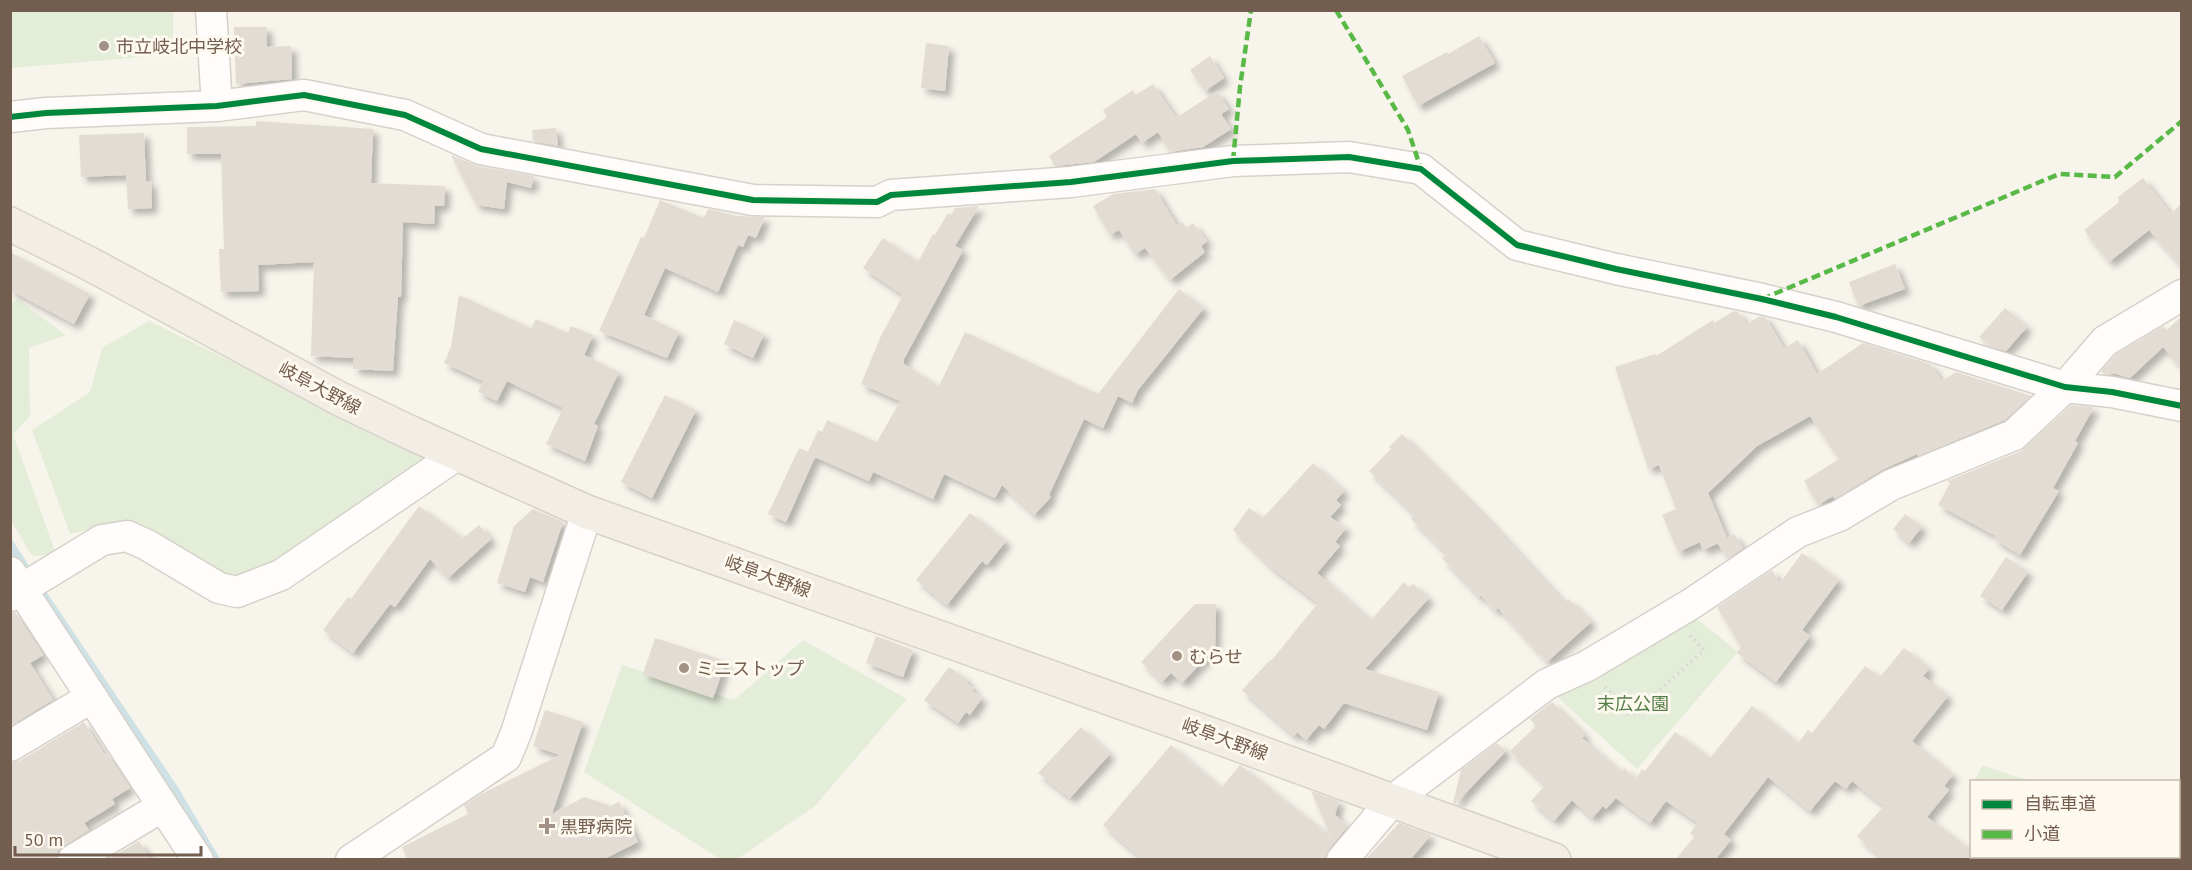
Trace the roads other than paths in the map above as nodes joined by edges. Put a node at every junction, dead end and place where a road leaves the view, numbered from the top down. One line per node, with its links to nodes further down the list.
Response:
1 (211, 10): 2 (street)
2 (218, 106): 3 (street); 6 (street)
3 (10, 117)
4 (10, 224): 8 (main road, 岐阜大野線)
5 (2181, 295): 6 (street)
6 (2065, 387): 7 (street); 13 (street)
7 (2181, 406)
8 (458, 454): 9 (main road, 岐阜大野線); 10 (street)
9 (587, 512): 13 (main road, 岐阜大野線); 17 (street)
10 (14, 586): 11 (street)
11 (92, 697): 12 (street); 14 (street)
12 (10, 746)
13 (1393, 800): 18 (street); 19 (main road, 岐阜大野線)
14 (163, 806): 15 (street); 16 (street)
15 (73, 860)
16 (198, 860)
17 (351, 860)
18 (1342, 860)
19 (1554, 860)

